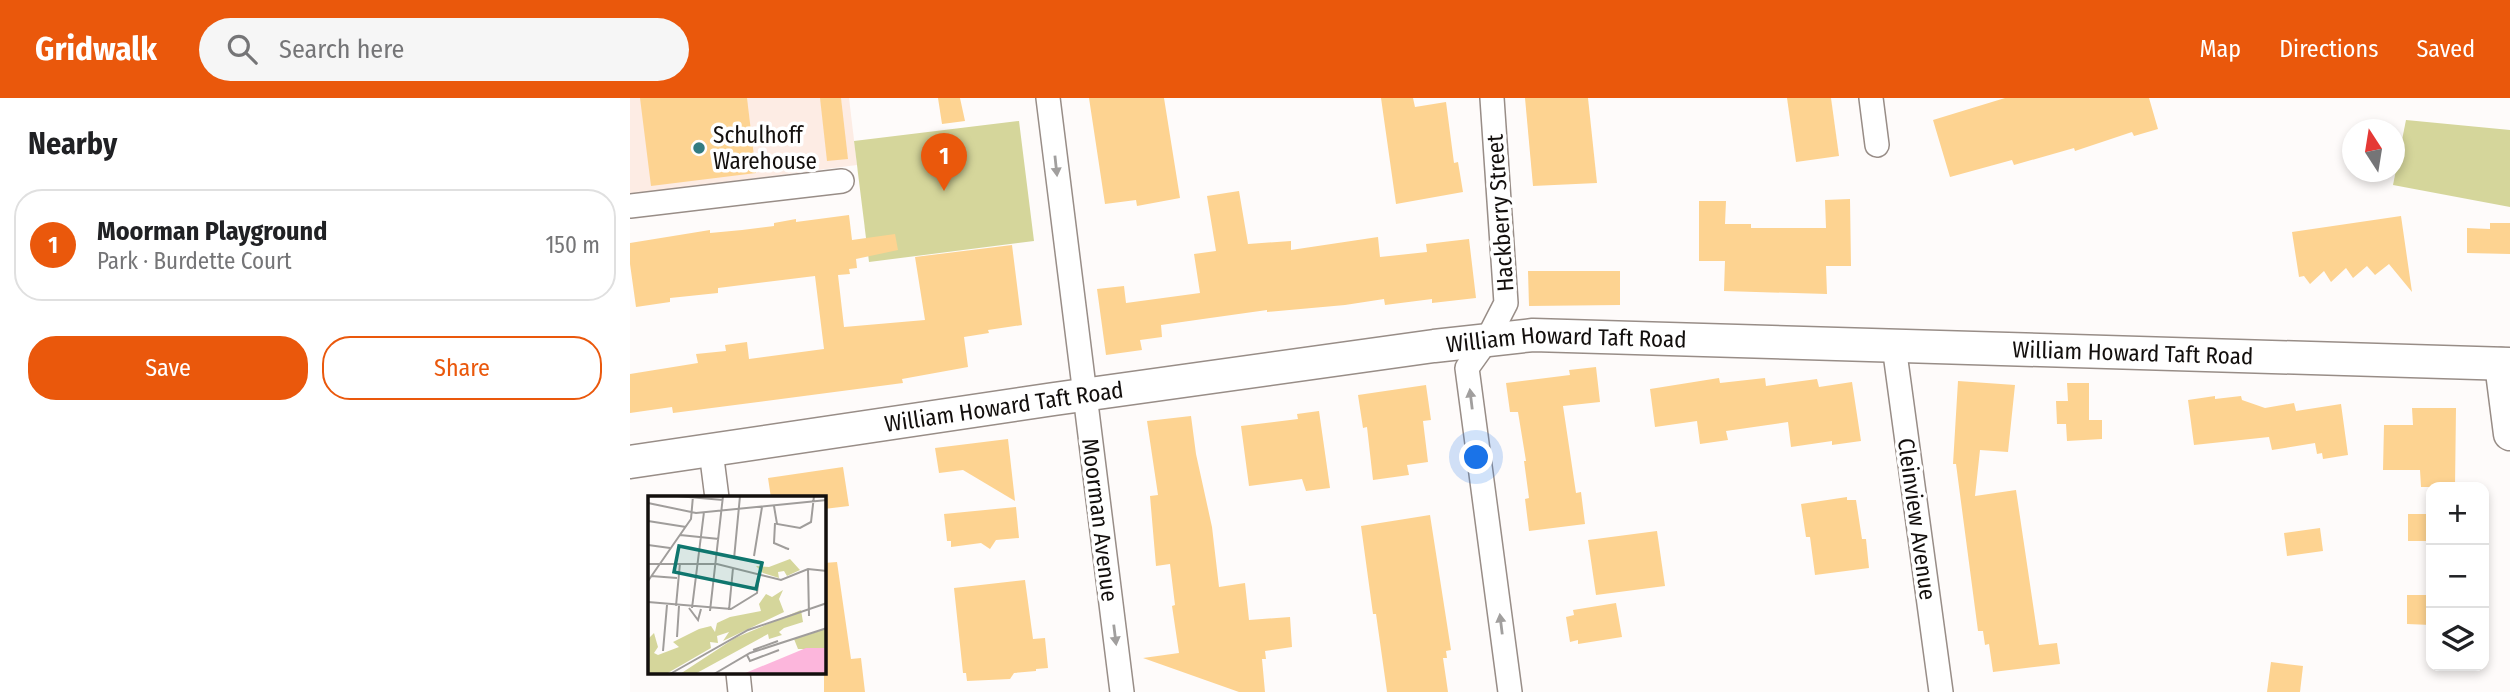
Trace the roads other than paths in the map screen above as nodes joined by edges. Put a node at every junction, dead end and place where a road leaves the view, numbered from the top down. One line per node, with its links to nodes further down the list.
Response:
1 (1048, 98): 10 (street, Moorman Avenue, one-way to 10)
2 (1492, 98): 7 (street, Hackberry Street)
3 (1871, 98): 4 (street)
4 (1877, 145)
5 (842, 181): 6 (street)
6 (630, 206)
7 (1487, 340): 8 (street, William Howard Taft Road); 10 (street, William Howard Taft Road); 18 (street, Hackberry Street, one-way to 7)
8 (1894, 346): 9 (street, William Howard Taft Road); 19 (street, Cleinview Avenue)
9 (2506, 364): 11 (street)
10 (1085, 396): 12 (street, William Howard Taft Road); 17 (street, Moorman Avenue, one-way to 17)
11 (2510, 434)
12 (711, 451): 13 (street, William Howard Taft Road); 14 (street)
13 (630, 462)
14 (717, 496)
15 (737, 674): 16 (street)
16 (740, 692)
17 (1122, 692)
18 (1510, 692)
19 (1941, 692)

